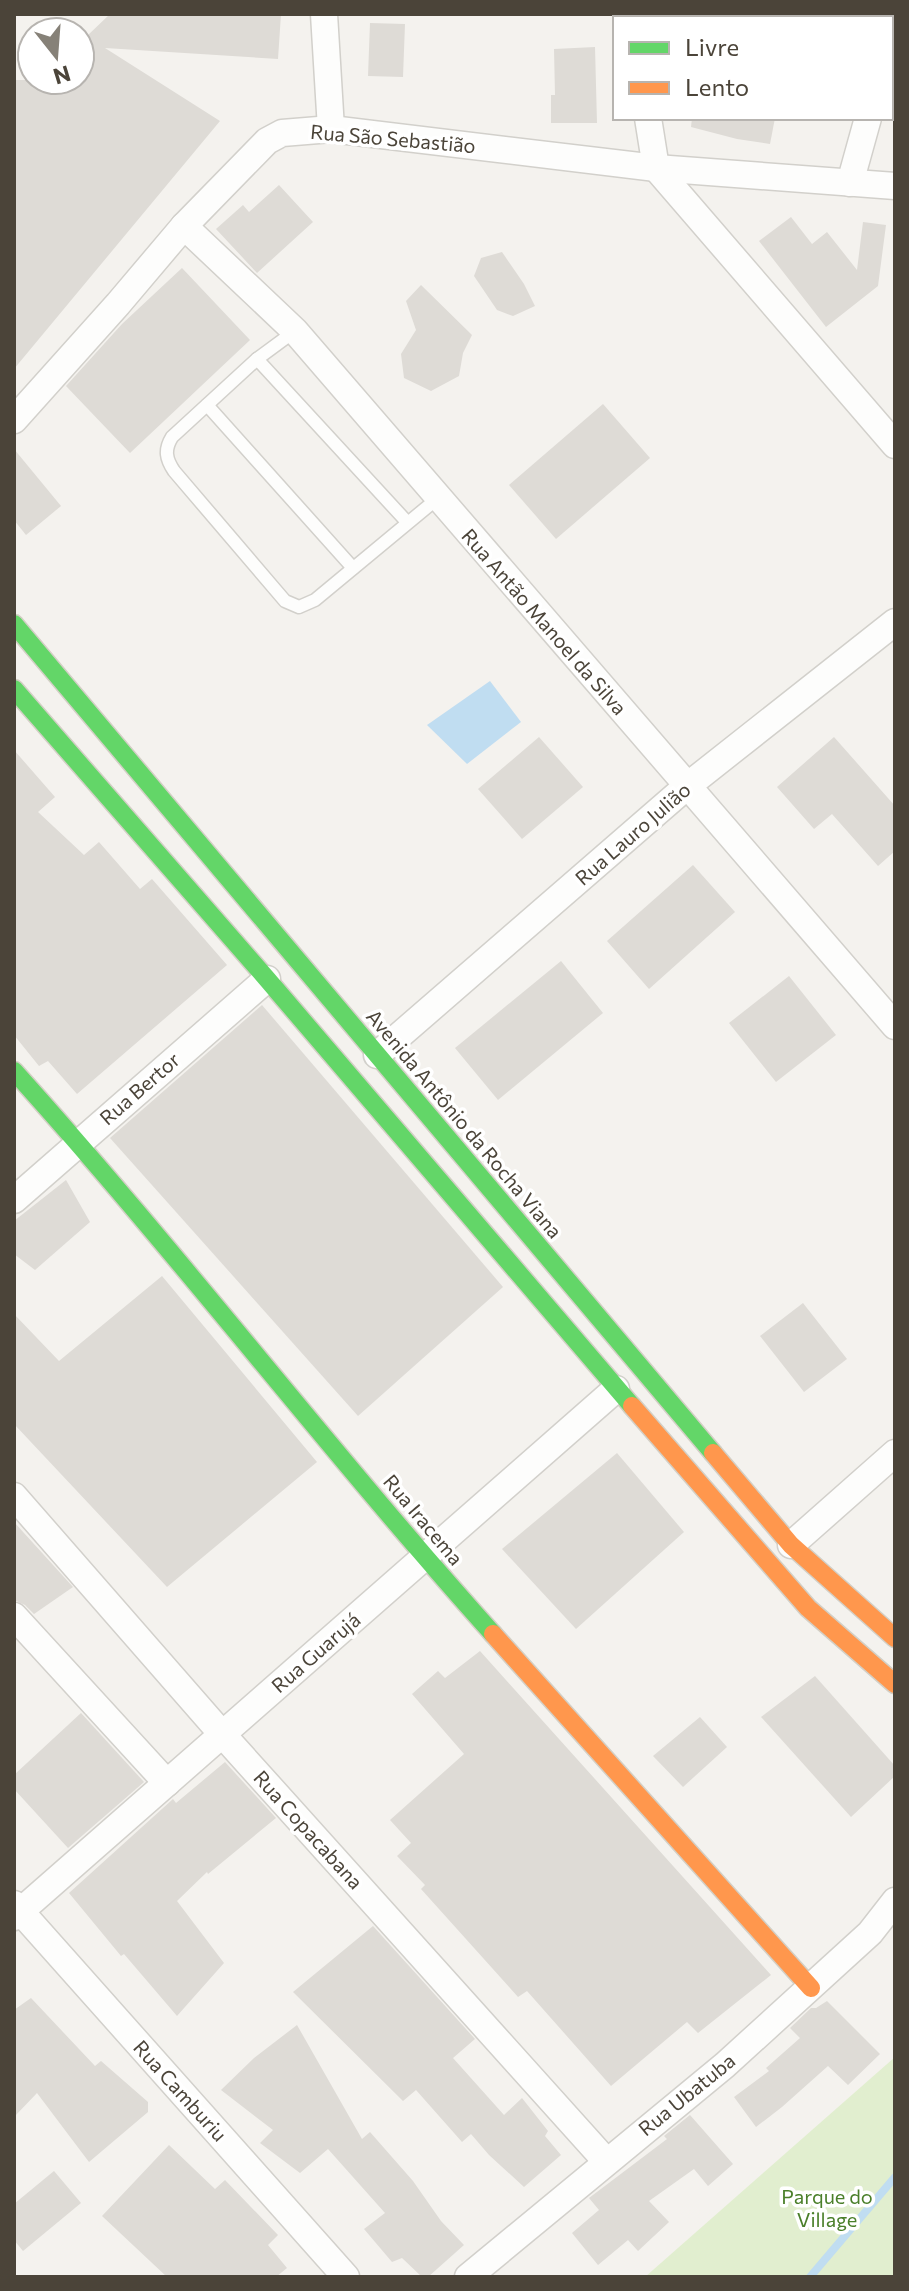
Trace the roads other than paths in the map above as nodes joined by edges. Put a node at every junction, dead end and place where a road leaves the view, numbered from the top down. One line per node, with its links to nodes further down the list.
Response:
1 (324, 14): 4 (street)
2 (648, 120): 5 (street)
3 (867, 120): 6 (street)
4 (331, 129): 5 (street, Rua São Sebastião); 8 (street, Rua São Sebastião)
5 (656, 168): 6 (street, Rua São Sebastião); 13 (street)
6 (850, 183): 7 (street, Rua São Sebastião)
7 (895, 186)
8 (184, 226): 9 (street, Rua Antão Manoel da Silva); 12 (street, Rua São Sebastião)
9 (295, 331): 10 (lane); 14 (street, Rua Antão Manoel da Silva)
10 (257, 359): 11 (lane); 15 (lane)
11 (207, 405): 16 (lane); 16 (lane)
12 (14, 420)
13 (895, 445)
14 (438, 498): 15 (lane); 20 (street, Rua Antão Manoel da Silva)
15 (407, 522): 16 (lane)
16 (353, 568)
17 (895, 622): 20 (street, Rua Lauro Julião)
18 (14, 624): 23 (main road, Avenida Antônio da Rocha Viana)
19 (14, 689): 21 (main road)
20 (686, 787): 22 (street, Rua Antão Manoel da Silva); 23 (street, Rua Lauro Julião)
21 (267, 979): 25 (street, Rua Bertor); 27 (main road)
22 (895, 1026)
23 (377, 1055): 30 (main road, Avenida Antônio da Rocha Viana)
24 (14, 1071): 25 (main road, Rua Iracema)
25 (79, 1143): 26 (street, Rua Bertor); 31 (main road, Rua Iracema)
26 (14, 1200)
27 (616, 1389): 31 (street, Rua Guarujá); 34 (main road)
28 (895, 1453): 30 (street)
29 (14, 1496): 35 (street, Rua Copacabana)
30 (791, 1545): 33 (main road, Avenida Antônio da Rocha Viana)
31 (425, 1558): 35 (street, Rua Guarujá); 39 (main road, Rua Iracema)
32 (14, 1616): 36 (street)
33 (895, 1638)
34 (895, 1684)
35 (222, 1734): 36 (street, Rua Guarujá); 40 (street, Rua Copacabana)
36 (167, 1783): 38 (street, Rua Guarujá)
37 (895, 1901): 39 (street, Rua Ubatuba)
38 (16, 1911): 41 (street, Rua Camburiu)
39 (811, 1988): 40 (street, Rua Ubatuba)
40 (606, 2161): 42 (street, Rua Ubatuba)
41 (346, 2277)
42 (468, 2277)

